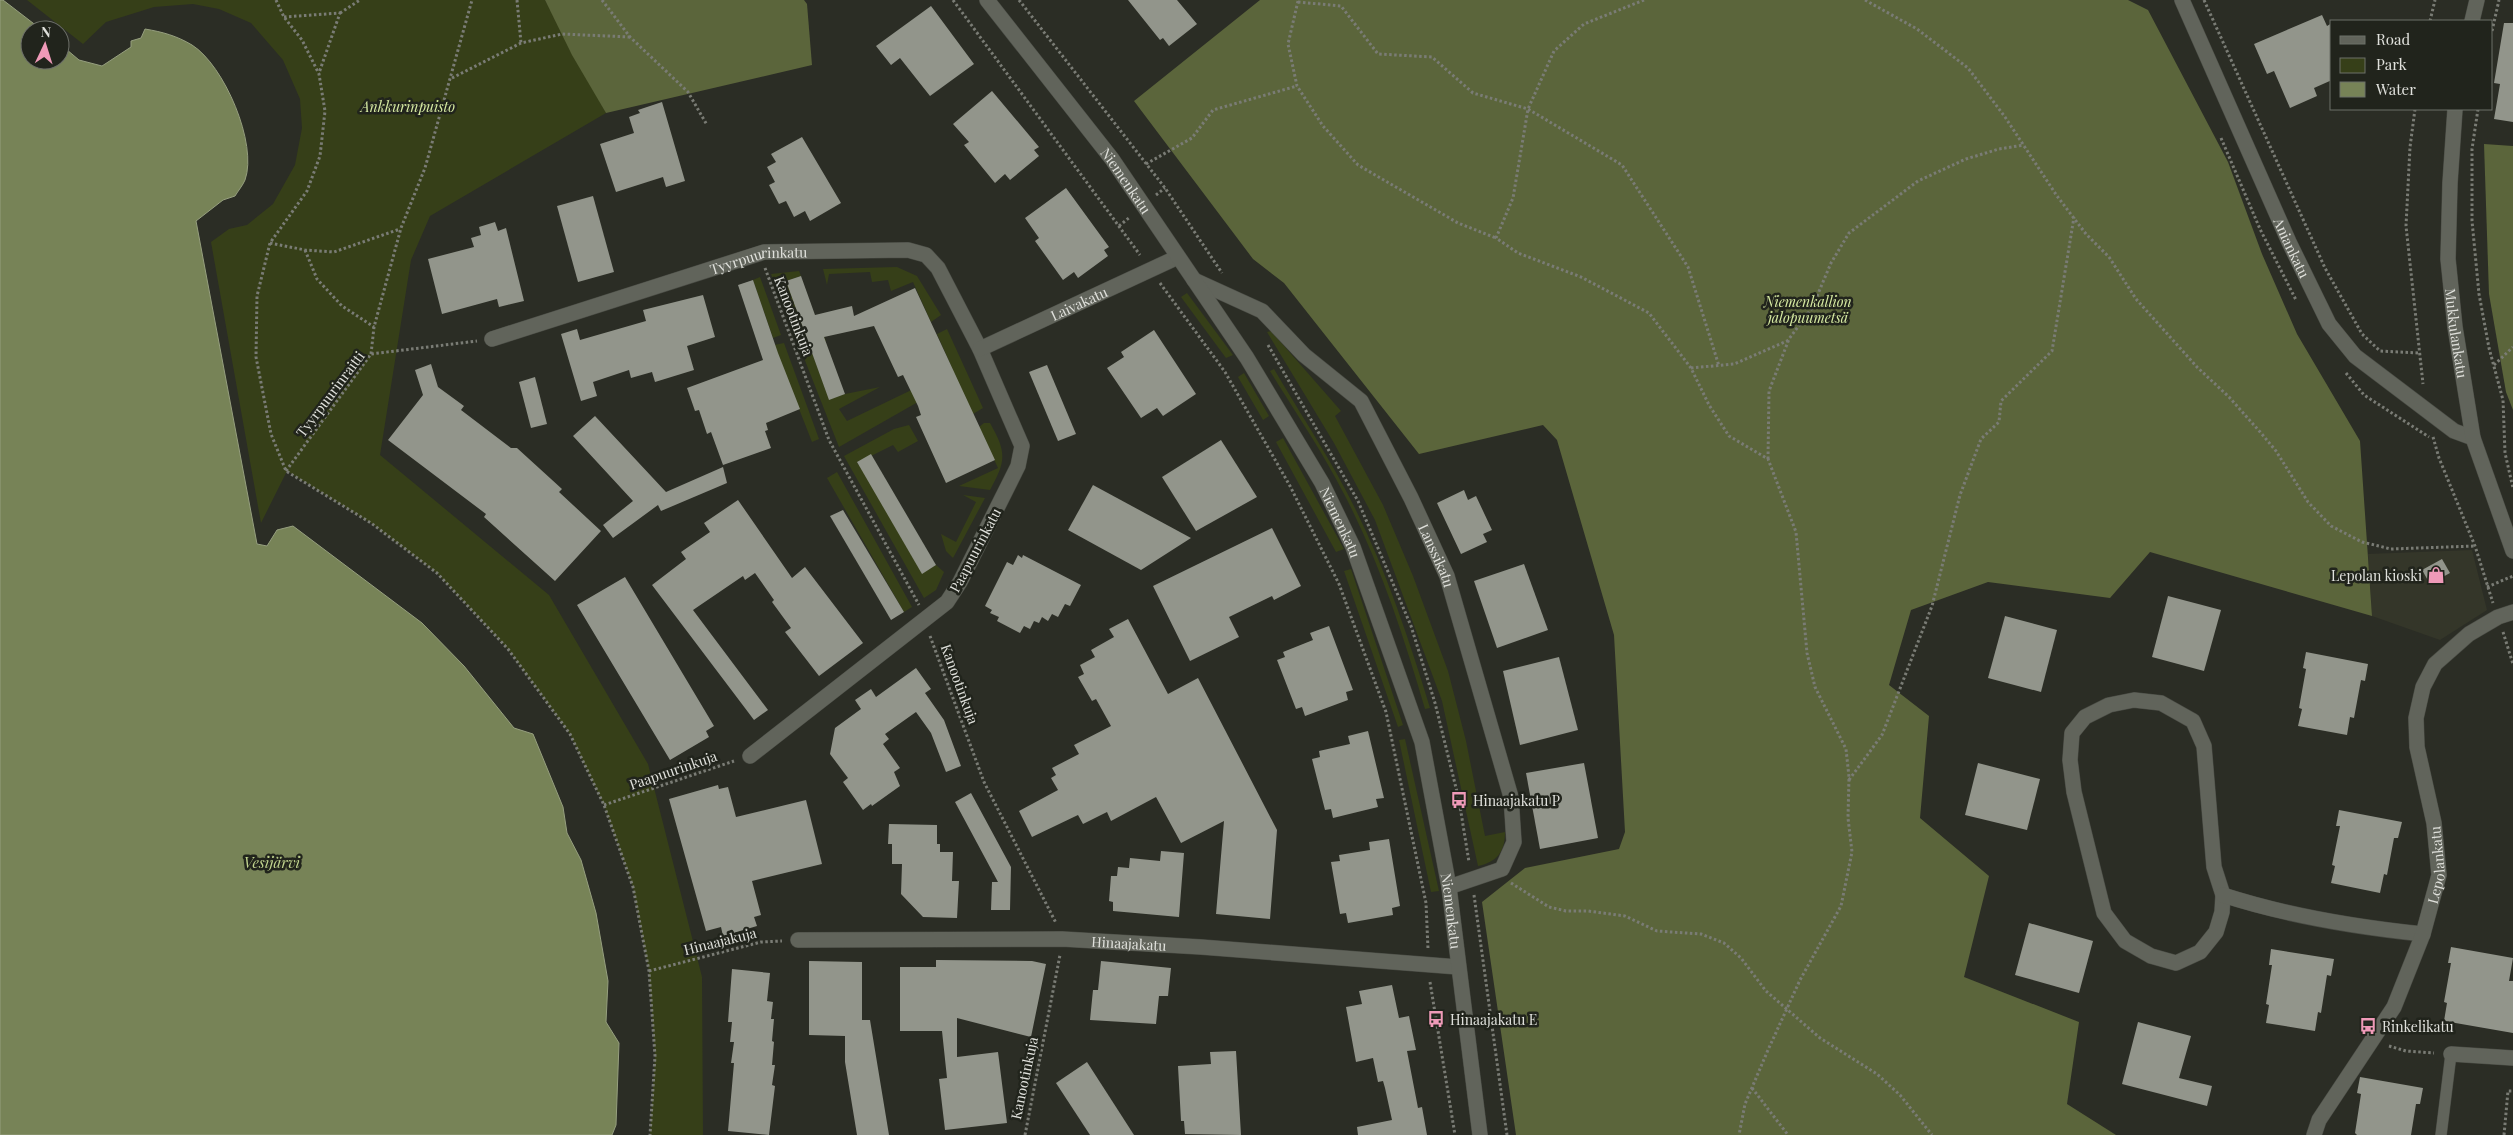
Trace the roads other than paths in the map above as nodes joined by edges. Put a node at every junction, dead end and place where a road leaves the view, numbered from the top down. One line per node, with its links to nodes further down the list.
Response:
1 (987, 0): 6 (street, Niemenkatu)
2 (2182, 0): 10 (street, Aniankatu)
3 (2478, 0): 4 (street)
4 (2472, 20)
5 (2455, 110): 10 (street, Mukkulankatu)
6 (1178, 257): 7 (street, Niemenkatu); 9 (street, Laivakatu)
7 (1194, 280): 14 (street, Niemenkatu); 14 (street, Lanssikatu)
8 (492, 339): 9 (street, Tyyrpuurinkatu)
9 (980, 349): 13 (street, Paapuurinkatu)
10 (2473, 438): 11 (street, Mukkulankatu)
11 (2513, 551)
12 (2513, 612): 16 (street, Lepolankatu)
13 (750, 756)
14 (1449, 887): 18 (street, Niemenkatu)
15 (2222, 894): 15 (street); 16 (street)
16 (2423, 934): 22 (street, Lepolankatu)
17 (798, 940): 18 (street, Hinaajakatu)
18 (1458, 967): 21 (street, Niemenkatu)
19 (2451, 1054): 20 (street); 23 (lane)
20 (2513, 1058)
21 (1480, 1135)
22 (2314, 1135)
23 (2442, 1135)

